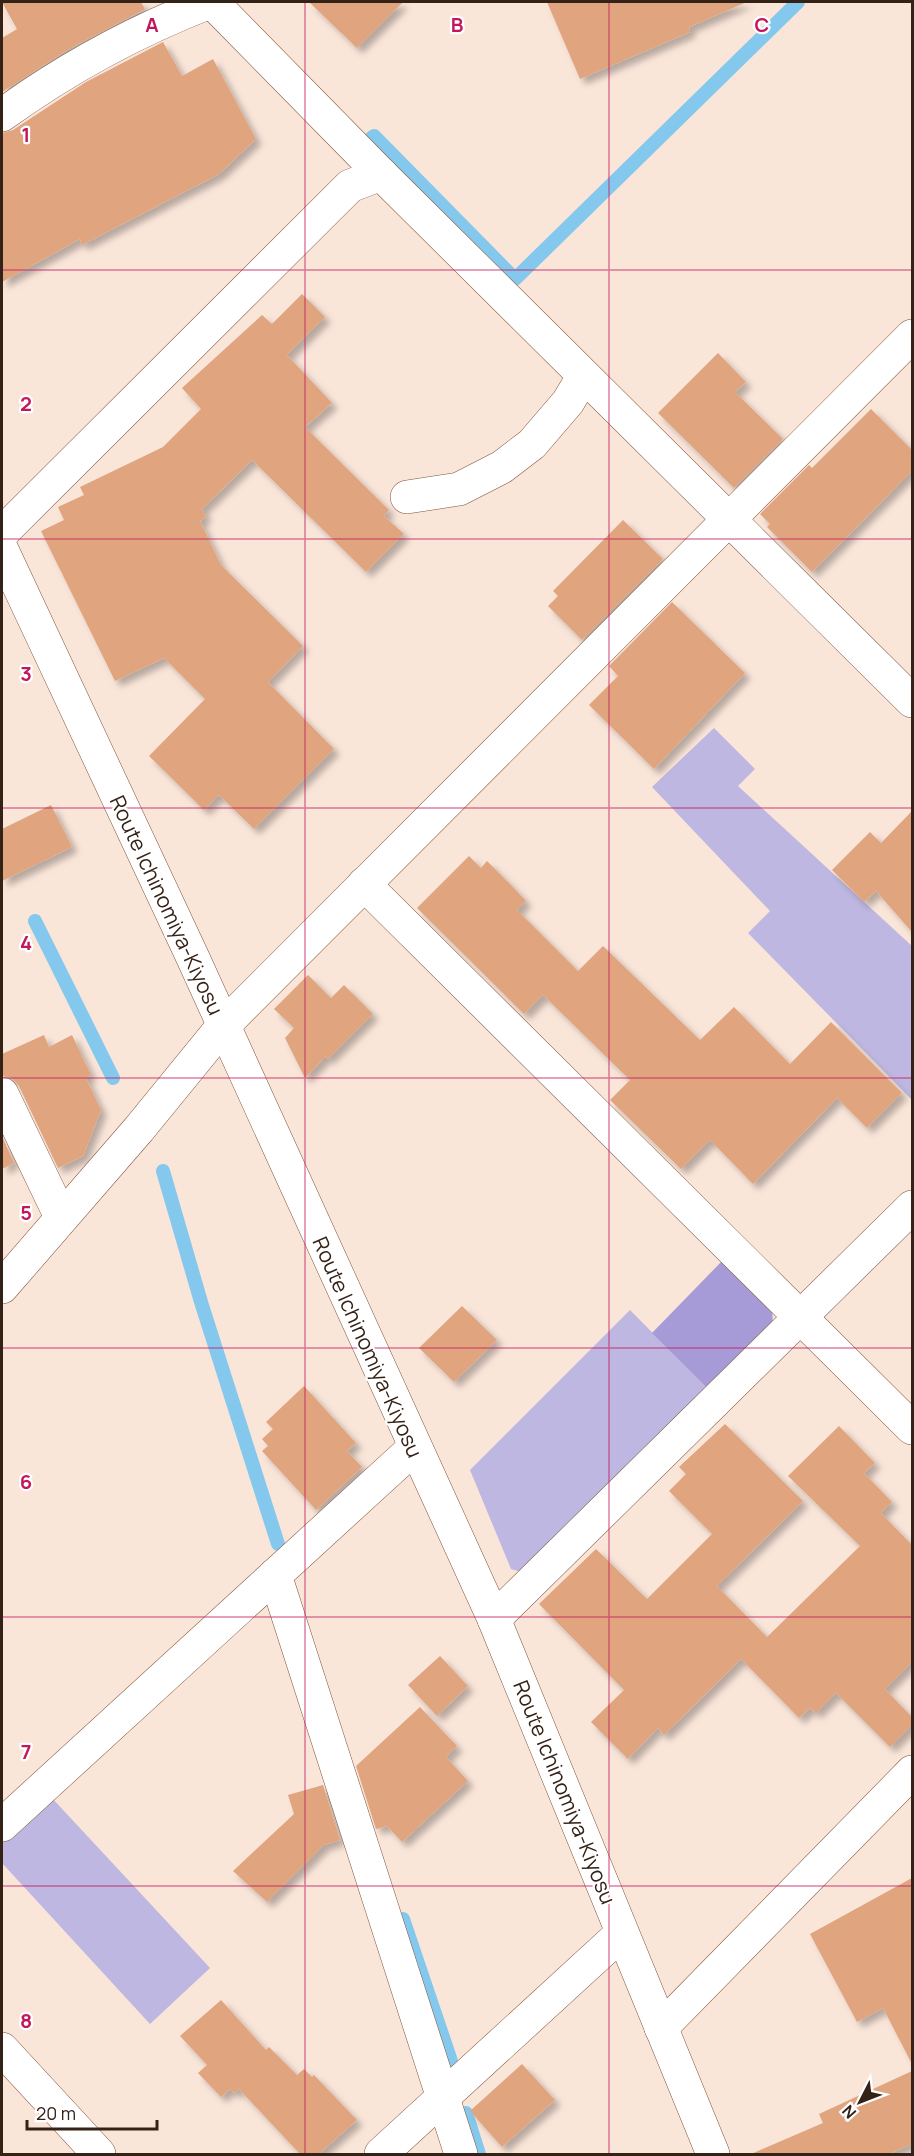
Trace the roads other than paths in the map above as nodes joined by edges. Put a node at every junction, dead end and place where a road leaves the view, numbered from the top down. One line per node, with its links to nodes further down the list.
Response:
1 (211, 2): 2 (street); 3 (street)
2 (2, 116)
3 (381, 174): 5 (street); 8 (street)
4 (912, 336): 7 (street)
5 (584, 377): 6 (street); 7 (street)
6 (407, 497)
7 (728, 521): 10 (street); 11 (street)
8 (2, 533)
9 (2, 550): 12 (street, Route Ichinomiya-Kiyosu)
10 (912, 701)
11 (364, 884): 12 (street); 17 (street)
12 (223, 1026): 15 (street); 19 (street, Route Ichinomiya-Kiyosu)
13 (2, 1094): 15 (street)
14 (912, 1207): 17 (street)
15 (61, 1217): 16 (street)
16 (2, 1287)
17 (800, 1318): 18 (street); 21 (street)
18 (912, 1428)
19 (414, 1448): 20 (street); 21 (street, Route Ichinomiya-Kiyosu)
20 (275, 1575): 23 (street); 27 (street)
21 (494, 1619): 24 (street, Route Ichinomiya-Kiyosu)
22 (912, 1772): 25 (street)
23 (2, 1825)
24 (622, 1933): 25 (street, Route Ichinomiya-Kiyosu); 27 (street)
25 (661, 2028): 31 (street, Route Ichinomiya-Kiyosu)
26 (2, 2049): 28 (street)
27 (444, 2095): 29 (street); 30 (street)
28 (99, 2154)
29 (381, 2154)
30 (461, 2154)
31 (713, 2154)

